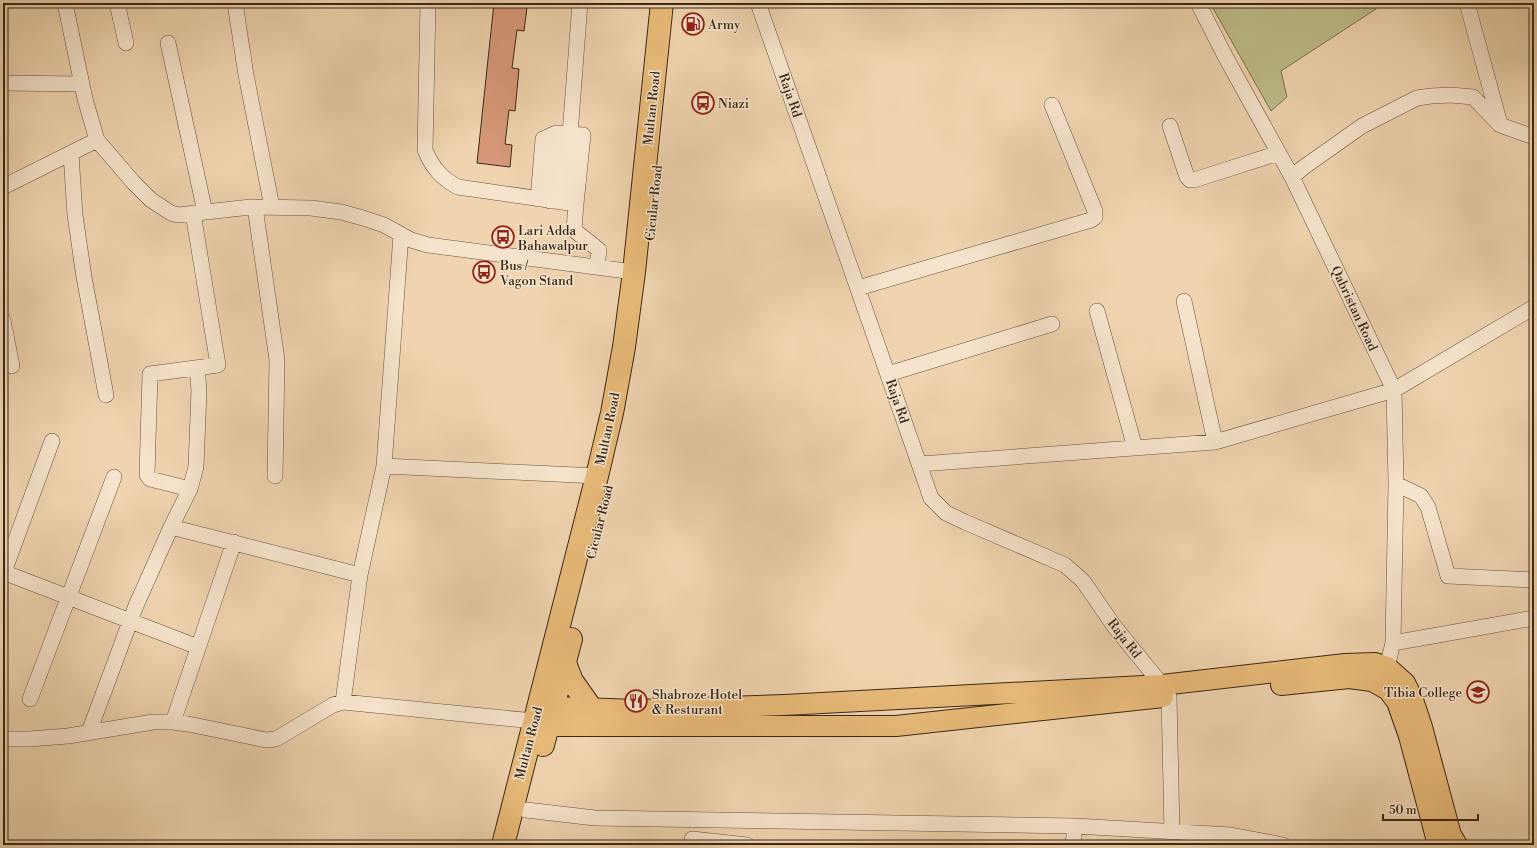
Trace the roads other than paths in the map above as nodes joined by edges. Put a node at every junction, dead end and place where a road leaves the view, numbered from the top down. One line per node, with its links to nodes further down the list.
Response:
1 (65, 3): 14 (street)
2 (117, 3): 12 (street)
3 (234, 3): 27 (street)
4 (428, 3): 25 (street)
5 (580, 3): 18 (street)
6 (662, 3): 31 (highway, Multan Road)
7 (675, 3): 50 (highway, Cicular Road)
8 (758, 3): 32 (street, Raja Rd)
9 (1198, 3): 21 (street, Qabristan Road)
10 (1467, 3): 16 (street)
11 (168, 42): 28 (street)
12 (126, 43)
13 (3, 83): 14 (street)
14 (82, 84): 20 (street)
15 (1052, 105): 32 (street)
16 (1500, 125): 19 (street); 23 (street)
17 (1170, 126): 21 (street)
18 (563, 133): 25 (street); 25 (street)
19 (1534, 137)
20 (97, 140): 22 (street); 28 (street)
21 (1279, 153): 23 (street, Qabristan Road)
22 (70, 154): 24 (street); 42 (street)
23 (1292, 177): 41 (street, Qabristan Road)
24 (3, 187)
25 (557, 201): 30 (street)
26 (255, 207): 27 (street); 28 (street); 48 (street)
27 (272, 207): 29 (street)
28 (199, 212): 39 (street)
29 (401, 235): 30 (street); 47 (street)
30 (597, 266): 31 (street)
31 (634, 272): 50 (highway, Multan Road)
32 (858, 288): 40 (street, Raja Rd)
33 (1184, 301): 44 (street)
34 (1534, 307): 41 (street)
35 (1097, 311): 45 (street)
36 (1052, 324): 40 (street)
37 (4, 328): 38 (street)
38 (12, 366)
39 (197, 368): 52 (street); 52 (street)
40 (888, 374): 46 (street, Raja Rd)
41 (1394, 390): 44 (street); 51 (street, Qabristan Road)
42 (106, 395)
43 (52, 441): 55 (street)
44 (1215, 442): 45 (street)
45 (1135, 448): 46 (street)
46 (920, 464): 65 (street, Raja Rd)
47 (384, 466): 50 (street); 56 (street)
48 (275, 476)
49 (114, 477): 58 (street)
50 (603, 478): 63 (highway, Cicular Road); 69 (highway, Multan Road)
51 (1396, 484): 57 (street); 61 (street, Qabristan Road)
52 (190, 490): 53 (street)
53 (171, 526): 54 (street); 60 (street)
54 (234, 542): 56 (street); 62 (street)
55 (3, 572): 58 (street)
56 (360, 574): 67 (street)
57 (1534, 580)
58 (68, 597): 60 (street); 66 (street)
59 (1534, 618): 61 (street)
60 (130, 621): 62 (street); 71 (street)
61 (1393, 643): 64 (street, Qabristan Road)
62 (198, 647): 70 (street)
63 (565, 663): 68 (highway); 69 (highway, Cicular Road)
64 (1388, 667): 65 (main road); 84 (main road)
65 (1165, 691): 68 (main road); 69 (main road); 75 (street); 83 (main road)
66 (30, 699)
67 (343, 702): 69 (street); 70 (street)
68 (591, 708): 69 (main road)
69 (546, 718): 73 (highway, Cicular Road); 78 (highway, Multan Road)
70 (173, 722): 71 (street)
71 (89, 732): 72 (street)
72 (3, 739)
73 (526, 810): 74 (street); 79 (highway, Cicular Road)
74 (1075, 826): 75 (street); 81 (street)
75 (1177, 836): 77 (street)
76 (692, 839): 80 (street)
77 (1231, 840): 82 (street)
78 (503, 845)
79 (518, 845)
80 (747, 845)
81 (1072, 845)
82 (1282, 845)
83 (1438, 845)
84 (1457, 845)

